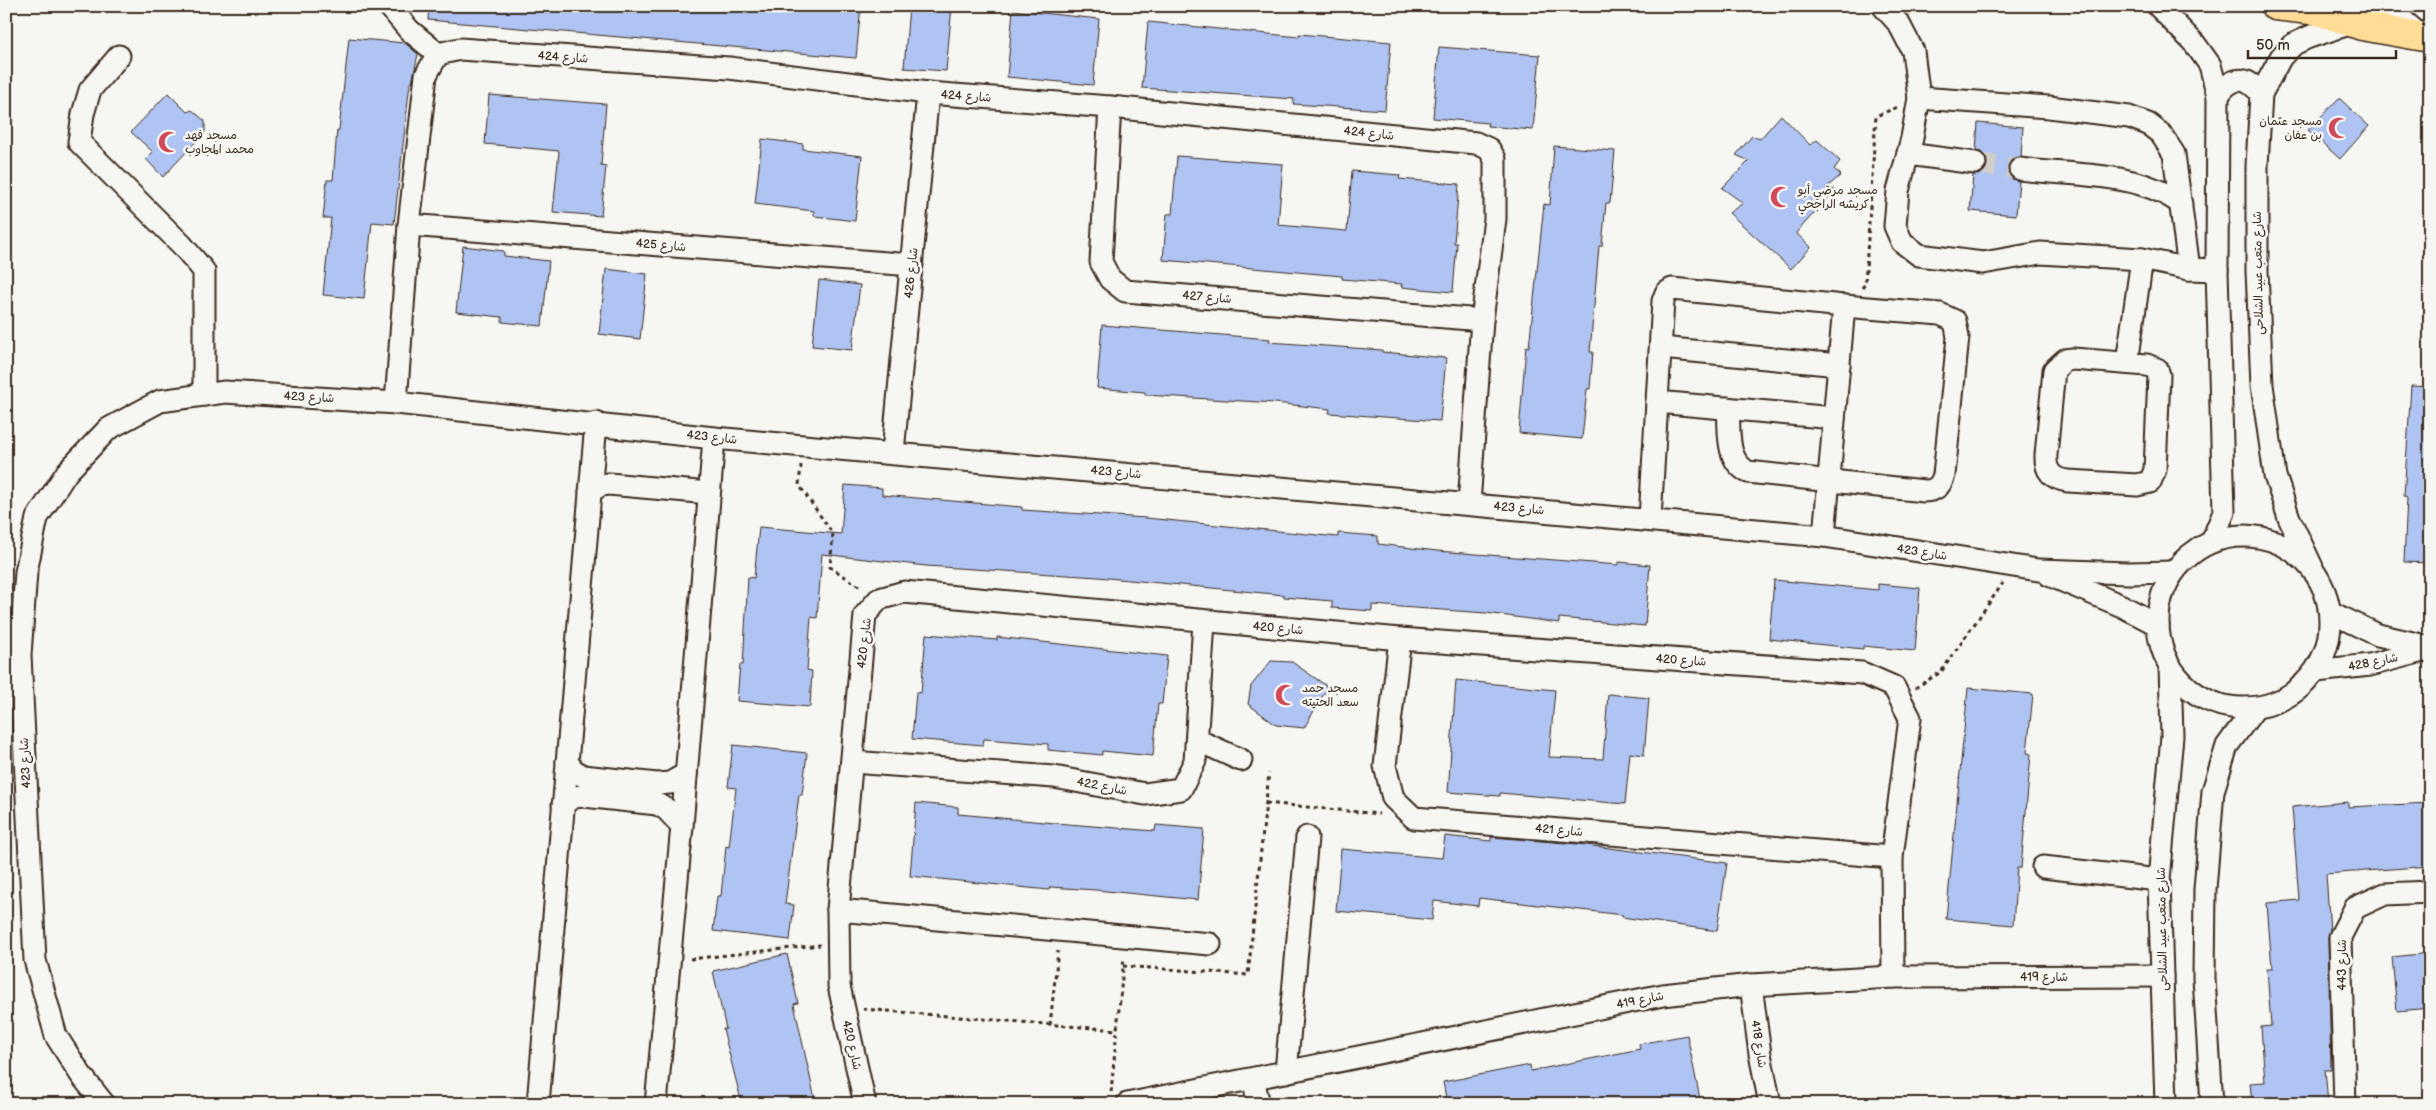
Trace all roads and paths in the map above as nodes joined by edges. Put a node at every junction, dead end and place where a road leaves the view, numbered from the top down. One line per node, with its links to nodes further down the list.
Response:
1 (389, 6): 7 (street)
2 (1883, 6): 12 (street)
3 (2158, 6): 11 (street)
4 (2275, 6): 5 (main road)
5 (2362, 15): 6 (main road); 10 (street, شارع متعب عبيد الشلاحى)
6 (2426, 37)
7 (438, 54): 9 (street, شارع 424); 18 (street)
8 (119, 56): 28 (street)
9 (928, 93): 13 (street, شارع 424); 20 (street, شارع 426)
10 (2261, 94): 11 (street); 45 (street, شارع متعب عبيد الشلاحى)
11 (2218, 96): 22 (street)
12 (1919, 98): 14 (street); 17 (street); 23 (path)
13 (1110, 107): 24 (street, شارع 427); 24 (street, شارع 424)
14 (1908, 154): 15 (street); 19 (street)
15 (1974, 163)
16 (2020, 169): 17 (street)
17 (2182, 204): 21 (street)
18 (409, 225): 20 (street, شارع 425); 30 (street)
19 (2142, 259): 21 (street); 26 (street)
20 (912, 265): 36 (street, شارع 426)
21 (2189, 269): 22 (street)
22 (2217, 270): 43 (street)
23 (1844, 306): 25 (street); 27 (street); 37 (street)
24 (1482, 320): 40 (street, شارع 424)
25 (1661, 348): 27 (street); 29 (street)
26 (2127, 363): 26 (street)
27 (1839, 364): 32 (street)
28 (204, 395): 30 (street, شارع 423); 87 (street, شارع 423)
29 (1657, 402): 31 (street); 41 (street)
30 (396, 403): 33 (street, شارع 423)
31 (1728, 408): 32 (street); 37 (street)
32 (1834, 418): 37 (street)
33 (596, 423): 34 (street, شارع 423); 38 (street)
34 (714, 438): 35 (street, شارع 423); 39 (street)
35 (803, 445): 36 (street, شارع 423); 48 (path)
36 (893, 452): 40 (street, شارع 423)
37 (1829, 481): 42 (street)
38 (590, 492): 39 (street); 58 (street)
39 (709, 494): 61 (street)
40 (1469, 504): 41 (street, شارع 423)
41 (1650, 519): 42 (street, شارع 423)
42 (1824, 536): 44 (street, شارع 423)
43 (2212, 541): 45 (street); 47 (street)
44 (2014, 567): 46 (street, شارع 423); 56 (path)
45 (2312, 567): 49 (street)
46 (2038, 570): 47 (street, شارع 423); 51 (street, شارع 423)
47 (2173, 572): 51 (street)
48 (880, 599): 50 (street, شارع 420); 59 (street, شارع 420)
49 (2330, 612): 53 (street, شارع 428); 55 (street)
50 (1204, 622): 52 (street, شارع 420); 59 (street, شارع 422)
51 (2158, 625): 54 (street)
52 (1400, 639): 56 (street, شارع 420); 64 (street)
53 (2430, 648): 55 (street, شارع 428)
54 (2170, 666): 57 (street); 69 (street, شارع متعب عبيد الشلاحى)
55 (2316, 671): 57 (street)
56 (1899, 697): 67 (street, شارع 420)
57 (2255, 708): 94 (street)
58 (567, 761): 61 (street); 63 (street)
59 (852, 762): 71 (street, شارع 420)
60 (1269, 773): 62 (path)
61 (686, 774): 65 (street)
62 (1266, 803): 64 (path); 77 (path)
63 (563, 804): 65 (street); 88 (street)
64 (1414, 818): 67 (street, شارع 421)
65 (682, 826): 76 (street)
66 (1307, 837): 84 (street)
67 (1892, 857): 79 (street, شارع 420)
68 (2044, 867): 69 (street)
69 (2159, 880): 78 (street, شارع متعب عبيد الشلاحى)
70 (2430, 892): 95 (street, شارع 443)
71 (838, 910): 72 (street); 74 (street, شارع 420)
72 (1060, 930): 73 (street); 82 (path)
73 (1126, 936): 75 (street); 77 (path)
74 (839, 942): 76 (path); 81 (street, شارع 420)
75 (1210, 944)
76 (669, 961): 89 (street)
77 (1123, 966): 83 (path)
78 (2162, 976): 79 (street, شارع 419); 93 (street, شارع متعب عبيد الشلاحى)
79 (1893, 977): 80 (street, شارع 419)
80 (1751, 985): 84 (street, شارع 419); 92 (street, شارع 418)
81 (844, 1008): 82 (path); 90 (street, شارع 420)
82 (1050, 1025): 83 (path)
83 (1117, 1030): 86 (path)
84 (1286, 1072): 85 (street, شارع 419)
85 (1253, 1079): 86 (street, شارع 419); 91 (street)
86 (1119, 1099)
87 (104, 1103)
88 (538, 1104)
89 (656, 1104)
90 (865, 1104)
91 (1259, 1104)
92 (1770, 1104)
93 (2166, 1104)
94 (2212, 1104)
95 (2345, 1104)

